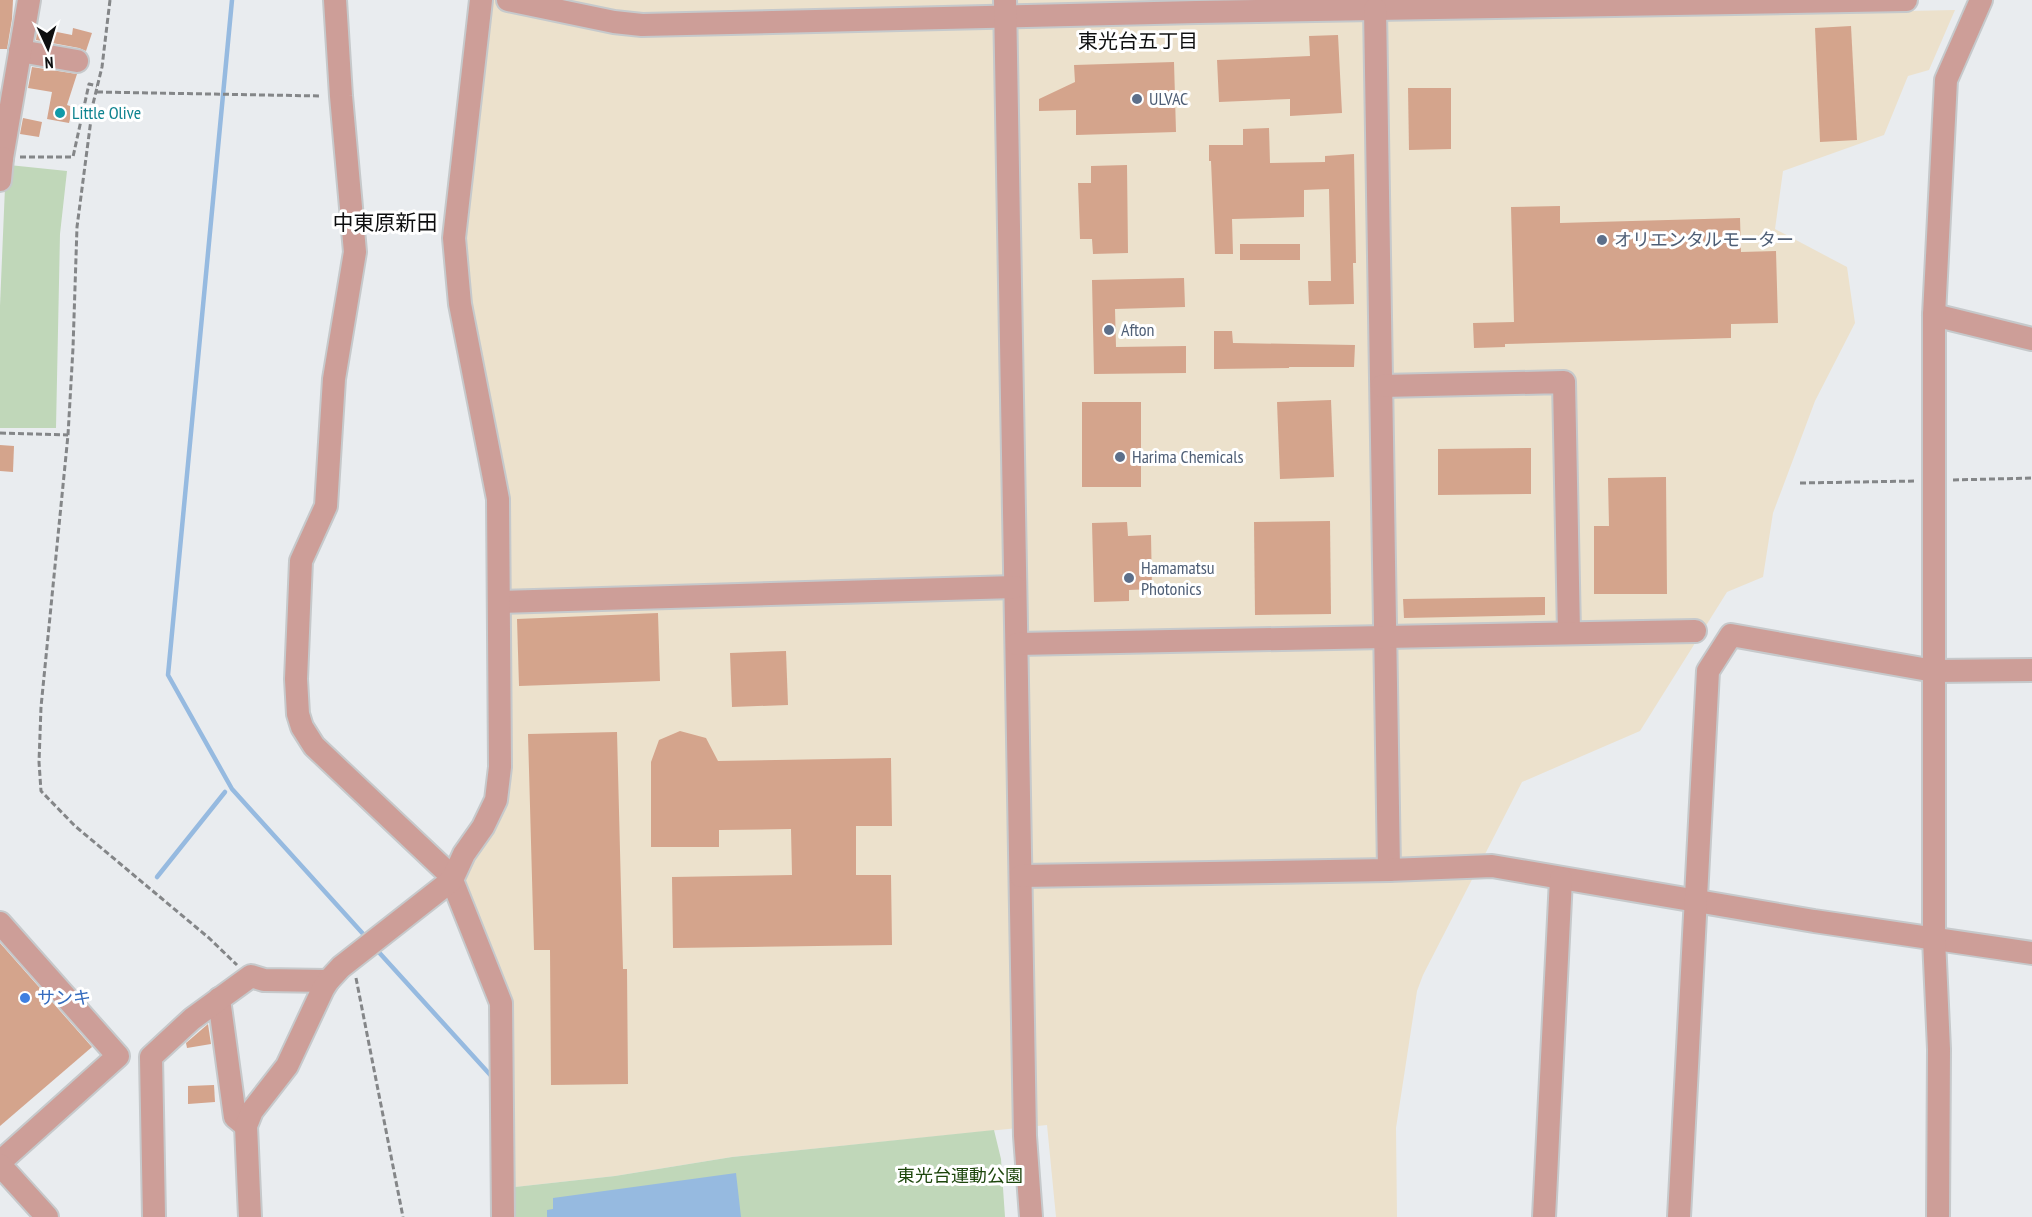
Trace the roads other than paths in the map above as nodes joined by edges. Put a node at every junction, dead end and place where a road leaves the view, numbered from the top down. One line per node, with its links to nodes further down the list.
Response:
1 (29, 0): 11 (street)
2 (336, 0): 28 (street)
3 (482, 0): 18 (street)
4 (508, 0): 8 (street)
5 (1906, 0): 7 (street)
6 (1981, 0): 14 (street)
7 (1760, 1): 9 (street)
8 (1005, 8): 9 (street); 17 (street)
9 (1375, 9): 16 (street)
10 (71, 54): 11 (street)
11 (13, 55): 12 (street)
12 (1, 158): 13 (street)
13 (0, 180)
14 (1934, 315): 15 (street); 24 (street)
15 (2032, 339)
16 (1382, 386): 20 (street); 21 (street)
17 (1015, 587): 18 (street); 22 (street)
18 (499, 602): 28 (street)
19 (1695, 631): 20 (street)
20 (1569, 633): 21 (street)
21 (1386, 637): 22 (street); 25 (street)
22 (1017, 644): 26 (street)
23 (2032, 670): 24 (street)
24 (1934, 671): 29 (street); 31 (street)
25 (1389, 870): 26 (street); 27 (street)
26 (1021, 876): 41 (street)
27 (1561, 879): 29 (street); 42 (street)
28 (452, 880): 33 (street); 40 (street)
29 (1695, 901): 31 (street); 43 (street)
30 (0, 923): 36 (street)
31 (1935, 939): 32 (street); 44 (street)
32 (2032, 953)
33 (328, 981): 34 (street); 35 (street)
34 (219, 999): 35 (street); 38 (street)
35 (246, 1126): 39 (street)
36 (0, 1164): 37 (street)
37 (47, 1217)
38 (154, 1217)
39 (250, 1217)
40 (503, 1217)
41 (1031, 1217)
42 (1544, 1217)
43 (1679, 1217)
44 (1938, 1217)

